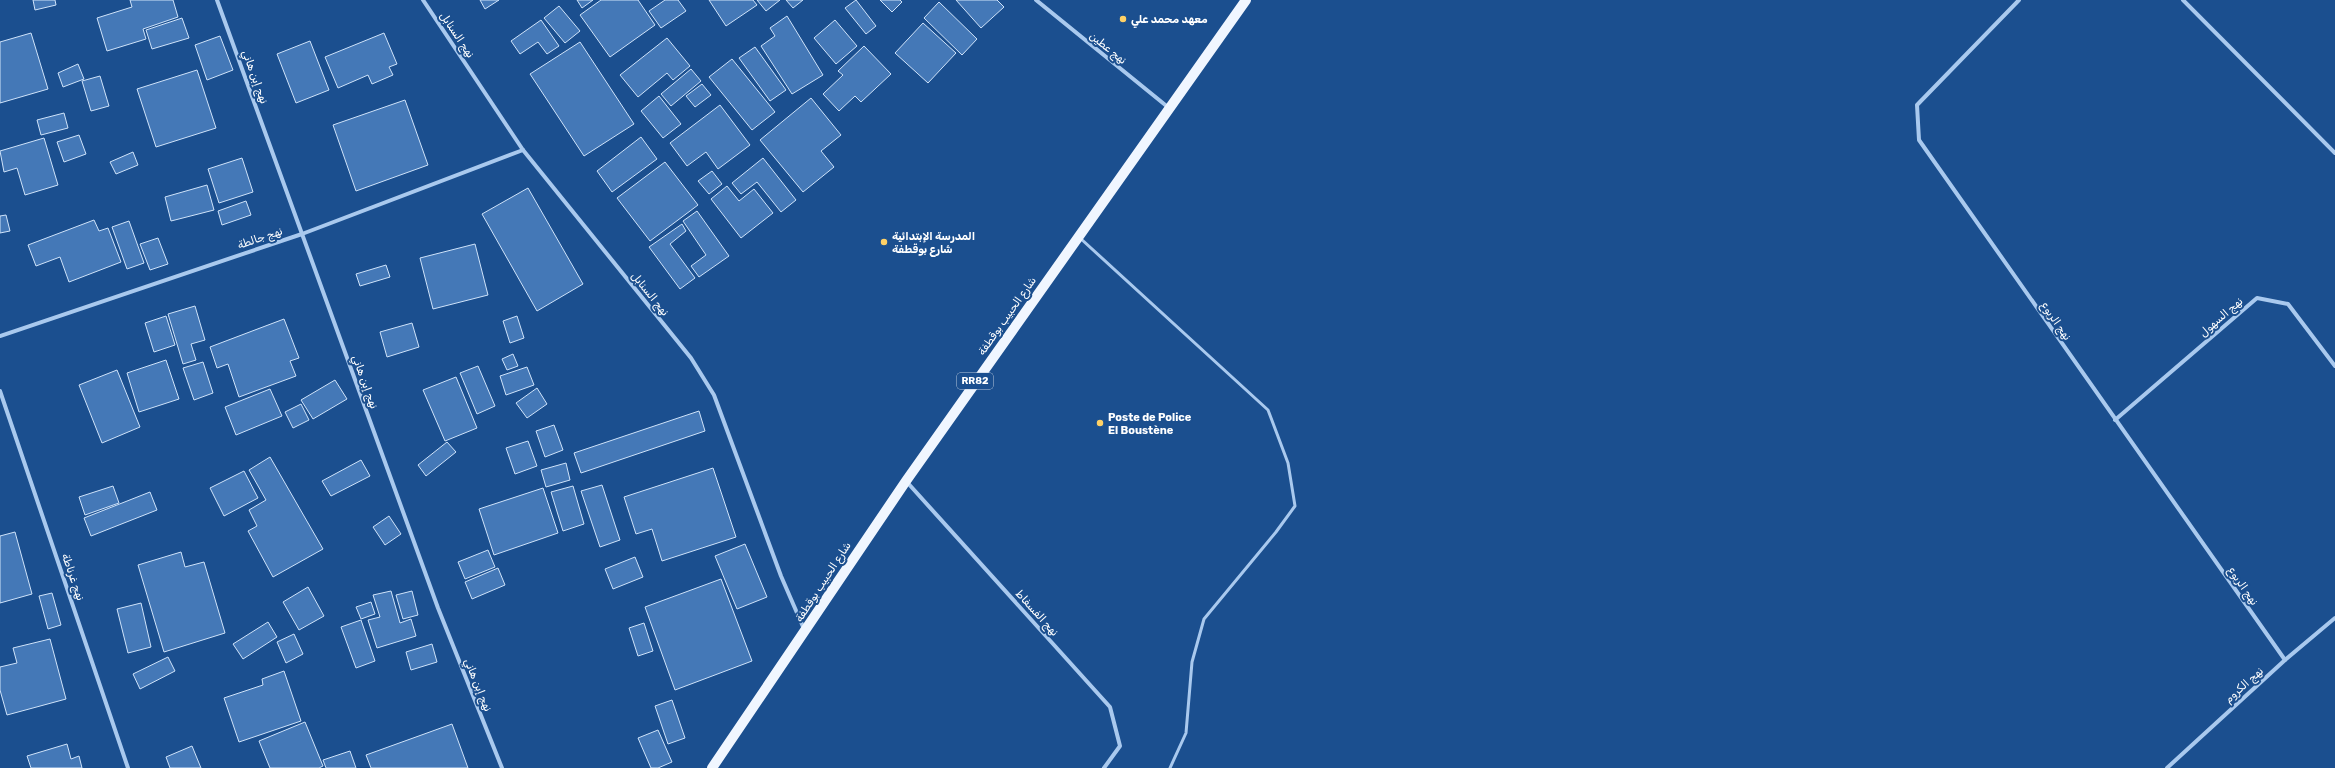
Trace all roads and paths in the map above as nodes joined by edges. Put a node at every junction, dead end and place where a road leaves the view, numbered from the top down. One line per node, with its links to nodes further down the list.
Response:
1 (218, 0): 10 (street, نهج إبن هاني)
2 (423, 0): 8 (street, نهج السنابل)
3 (1036, 0): 7 (street, نهج عطين)
4 (1246, 0): 7 (main road, شارع الحبيب بوقطفة / RR82)
5 (2019, 0): 15 (street, نهج الربوع)
6 (2183, 0): 9 (street)
7 (1170, 109): 11 (main road, شارع الحبيب بوقطفة / RR82)
8 (523, 150): 10 (street, نهج جالطة); 18 (street, نهج السنابل)
9 (2335, 153)
10 (302, 234): 12 (street, نهج جالطة); 21 (street, نهج إبن هاني)
11 (1078, 236): 16 (main road, شارع الحبيب بوقطفة / RR82); 24 (lane)
12 (0, 336)
13 (2335, 366): 15 (street, نهج السهول)
14 (0, 391): 20 (street, نهج غرناطة)
15 (2114, 420): 19 (street, نهج الربوع)
16 (906, 481): 18 (main road, شارع الحبيب بوقطفة / RR82); 23 (street, نهج الفسفاط)
17 (2335, 618): 19 (street, نهج الكروم)
18 (805, 631): 22 (main road, شارع الحبيب بوقطفة / RR82)
19 (2285, 660): 25 (street, نهج الكروم)
20 (128, 768)
21 (502, 768)
22 (712, 768)
23 (1104, 768)
24 (1170, 768)
25 (2167, 768)

